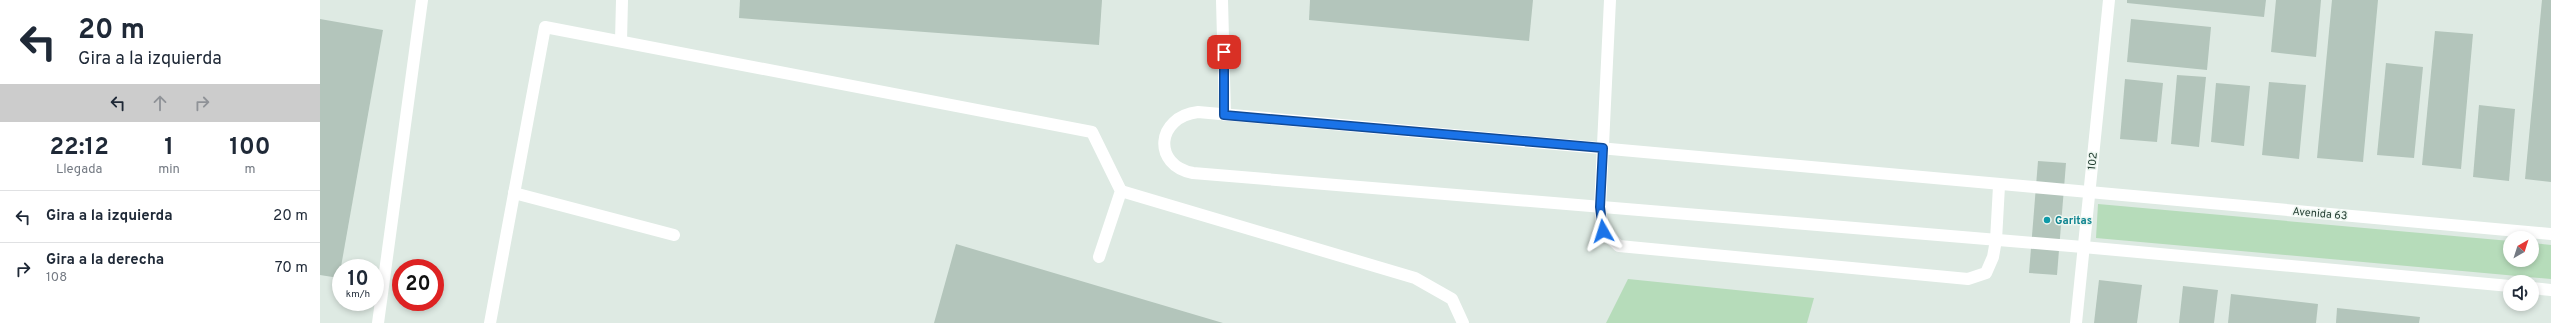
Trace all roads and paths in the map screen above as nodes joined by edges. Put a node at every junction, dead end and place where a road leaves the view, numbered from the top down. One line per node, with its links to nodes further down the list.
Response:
1 (422, 0): 22 (street)
2 (622, 0): 6 (street)
3 (1222, 0): 7 (street)
4 (1610, 0): 8 (street)
5 (2109, 0): 11 (street, 102)
6 (621, 41): 10 (street); 12 (street)
7 (1224, 115): 8 (street, Avenida 63); 13 (street, Avenida 63)
8 (1603, 148): 9 (street, Avenida 63); 13 (street)
9 (1999, 186): 11 (street, Avenida 63); 16 (street)
10 (1121, 191): 18 (street); 24 (street)
11 (2089, 192): 14 (street, Avenida 63); 17 (street, 102)
12 (514, 193): 15 (street); 23 (street)
13 (1600, 207): 16 (street, Avenida 63); 16 (street)
14 (2551, 234)
15 (674, 235)
16 (1996, 240): 17 (street, Avenida 63)
17 (2084, 247): 19 (street); 25 (street, 102)
18 (1099, 257)
19 (2503, 285)
20 (2539, 289): 21 (street)
21 (2551, 290)
22 (378, 323)
23 (490, 323)
24 (1463, 323)
25 (2076, 323)

